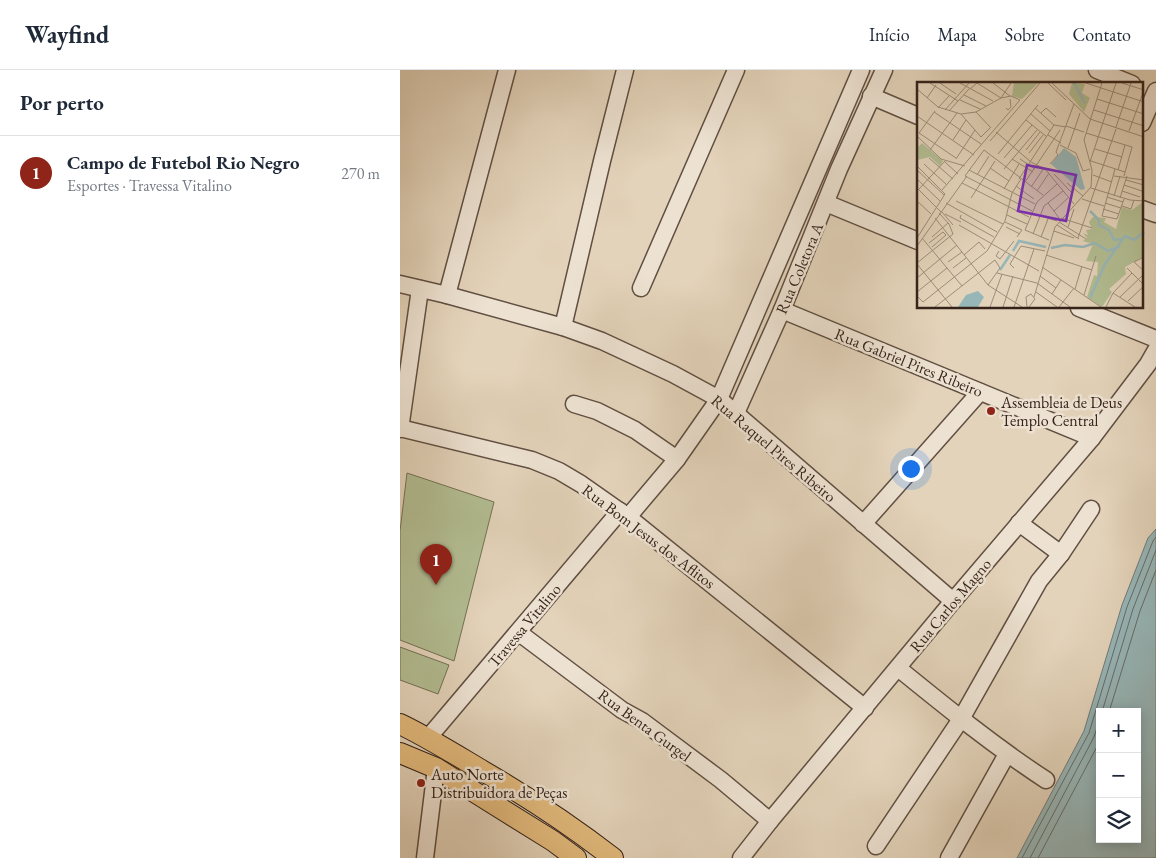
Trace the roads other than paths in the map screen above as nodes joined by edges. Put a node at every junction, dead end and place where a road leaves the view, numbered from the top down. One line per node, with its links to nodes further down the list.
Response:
1 (507, 70): 21 (street)
2 (626, 70): 24 (street)
3 (736, 70): 19 (street)
4 (861, 70): 10 (street, Rua Coletora A)
5 (884, 70): 9 (street, Rua Coletora A)
6 (1097, 74): 7 (street)
7 (1125, 82)
8 (1152, 91): 12 (street)
9 (871, 96): 11 (street); 13 (street, Rua Coletora A)
10 (841, 114): 13 (street); 28 (street, Rua Coletora A)
11 (917, 116)
12 (1144, 116)
13 (860, 121): 14 (street, Rua Coletora A)
14 (826, 203): 17 (street); 23 (street, Rua Coletora A)
15 (1144, 210): 16 (street)
16 (1156, 214)
17 (917, 241)
18 (400, 284): 20 (street, Rua Raquel Pires Ribeiro)
19 (641, 288)
20 (420, 289): 21 (street, Rua Raquel Pires Ribeiro); 31 (street)
21 (447, 295): 24 (street, Rua Raquel Pires Ribeiro)
22 (1081, 309): 25 (street)
23 (782, 310): 27 (street, Rua Gabriel Pires Ribeiro); 30 (street, Rua Coletora A)
24 (564, 327): 28 (street, Rua Raquel Pires Ribeiro)
25 (1156, 339)
26 (1156, 350): 32 (street, Rua Carlos Magno)
27 (980, 392): 32 (street, Rua Gabriel Pires Ribeiro); 36 (street)
28 (719, 399): 30 (street, Rua Raquel Pires Ribeiro); 33 (street, Travessa Vitalino)
29 (574, 404): 33 (street)
30 (736, 413): 36 (street, Rua Raquel Pires Ribeiro)
31 (400, 429): 35 (street, Rua Bom Jesus dos Aflitos)
32 (1092, 438): 37 (street, Rua Carlos Magno)
33 (677, 459): 35 (street, Travessa Vitalino)
34 (1091, 509): 38 (street)
35 (624, 514): 40 (street, Travessa Vitalino); 42 (street, Rua Bom Jesus dos Aflitos)
36 (863, 524): 39 (street, Rua Raquel Pires Ribeiro)
37 (1019, 524): 38 (street); 39 (street, Rua Carlos Magno)
38 (1061, 554): 43 (street)
39 (953, 601): 41 (street, Rua Carlos Magno)
40 (518, 632): 45 (street, Travessa Vitalino); 50 (street, Rua Benta Gurgel)
41 (898, 668): 42 (street, Rua Carlos Magno); 43 (street)
42 (865, 708): 50 (street, Rua Carlos Magno)
43 (961, 719): 47 (street); 51 (street)
44 (400, 724): 45 (main road)
45 (428, 738): 54 (main road)
46 (400, 753): 48 (main road)
47 (1007, 754): 49 (street); 56 (street)
48 (436, 768): 52 (street); 53 (main road)
49 (1046, 780)
50 (770, 821): 55 (street, Rua Carlos Magno)
51 (876, 846)
52 (425, 858)
53 (576, 858)
54 (613, 858)
55 (741, 858)
56 (950, 858)

